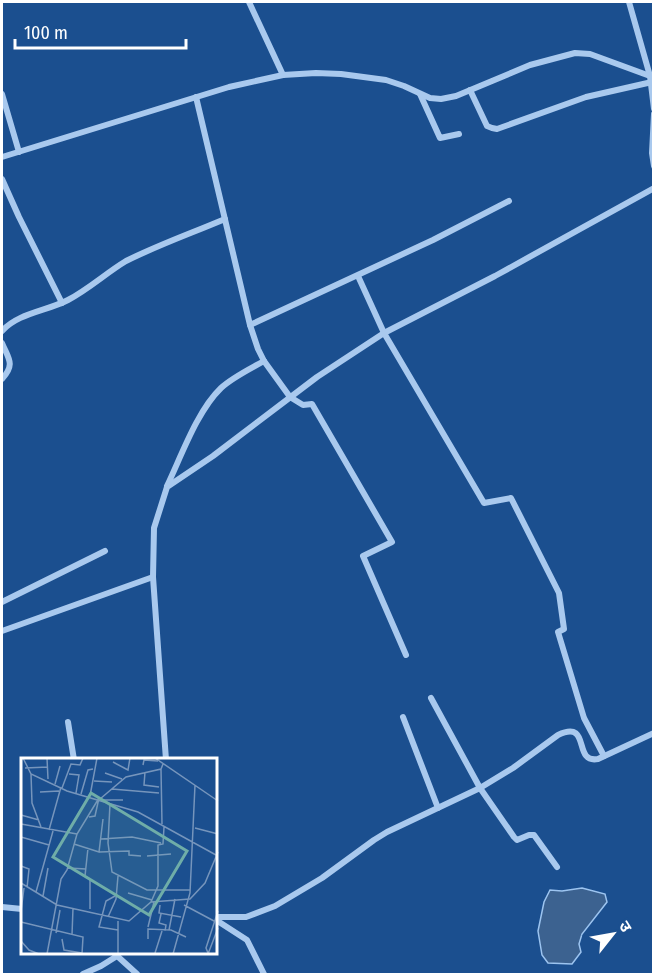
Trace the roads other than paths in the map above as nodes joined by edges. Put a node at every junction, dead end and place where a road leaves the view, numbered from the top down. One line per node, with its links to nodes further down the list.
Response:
1 (249, 2): 3 (street)
2 (630, 2): 4 (street)
3 (283, 75): 8 (street); 9 (street)
4 (651, 79): 5 (street); 5 (street); 6 (street)
5 (470, 90): 8 (street)
6 (653, 90): 10 (street)
7 (2, 94): 13 (street)
8 (420, 94): 12 (street)
9 (196, 98): 13 (street); 19 (street)
10 (654, 109)
11 (653, 116): 15 (street)
12 (459, 134)
13 (19, 152): 14 (street)
14 (2, 157)
15 (654, 166)
16 (2, 179): 21 (street)
17 (654, 188): 24 (street)
18 (509, 201): 20 (street)
19 (225, 219): 21 (street); 22 (street)
20 (358, 276): 22 (street); 24 (street)
21 (62, 303): 23 (street)
22 (250, 325): 26 (street)
23 (2, 332)
24 (384, 333): 28 (street); 39 (street)
25 (2, 342): 27 (street)
26 (264, 361): 28 (street); 29 (street)
27 (2, 379)
28 (290, 397): 29 (street); 34 (street)
29 (167, 487): 31 (street)
30 (105, 551): 32 (street)
31 (153, 577): 33 (street); 41 (street)
32 (2, 602)
33 (2, 631)
34 (406, 655)
35 (431, 698): 42 (street)
36 (403, 717): 43 (street)
37 (68, 722): 40 (street)
38 (654, 733): 39 (street)
39 (604, 756): 42 (street)
40 (74, 758)
41 (166, 758)
42 (480, 788): 43 (street); 44 (street)
43 (438, 808): 47 (street)
44 (557, 867)
45 (2, 907): 46 (street)
46 (21, 909)
47 (218, 919)
48 (218, 920): 52 (street)
49 (115, 955): 50 (street); 51 (street)
50 (83, 975)
51 (137, 975)
52 (264, 975)

